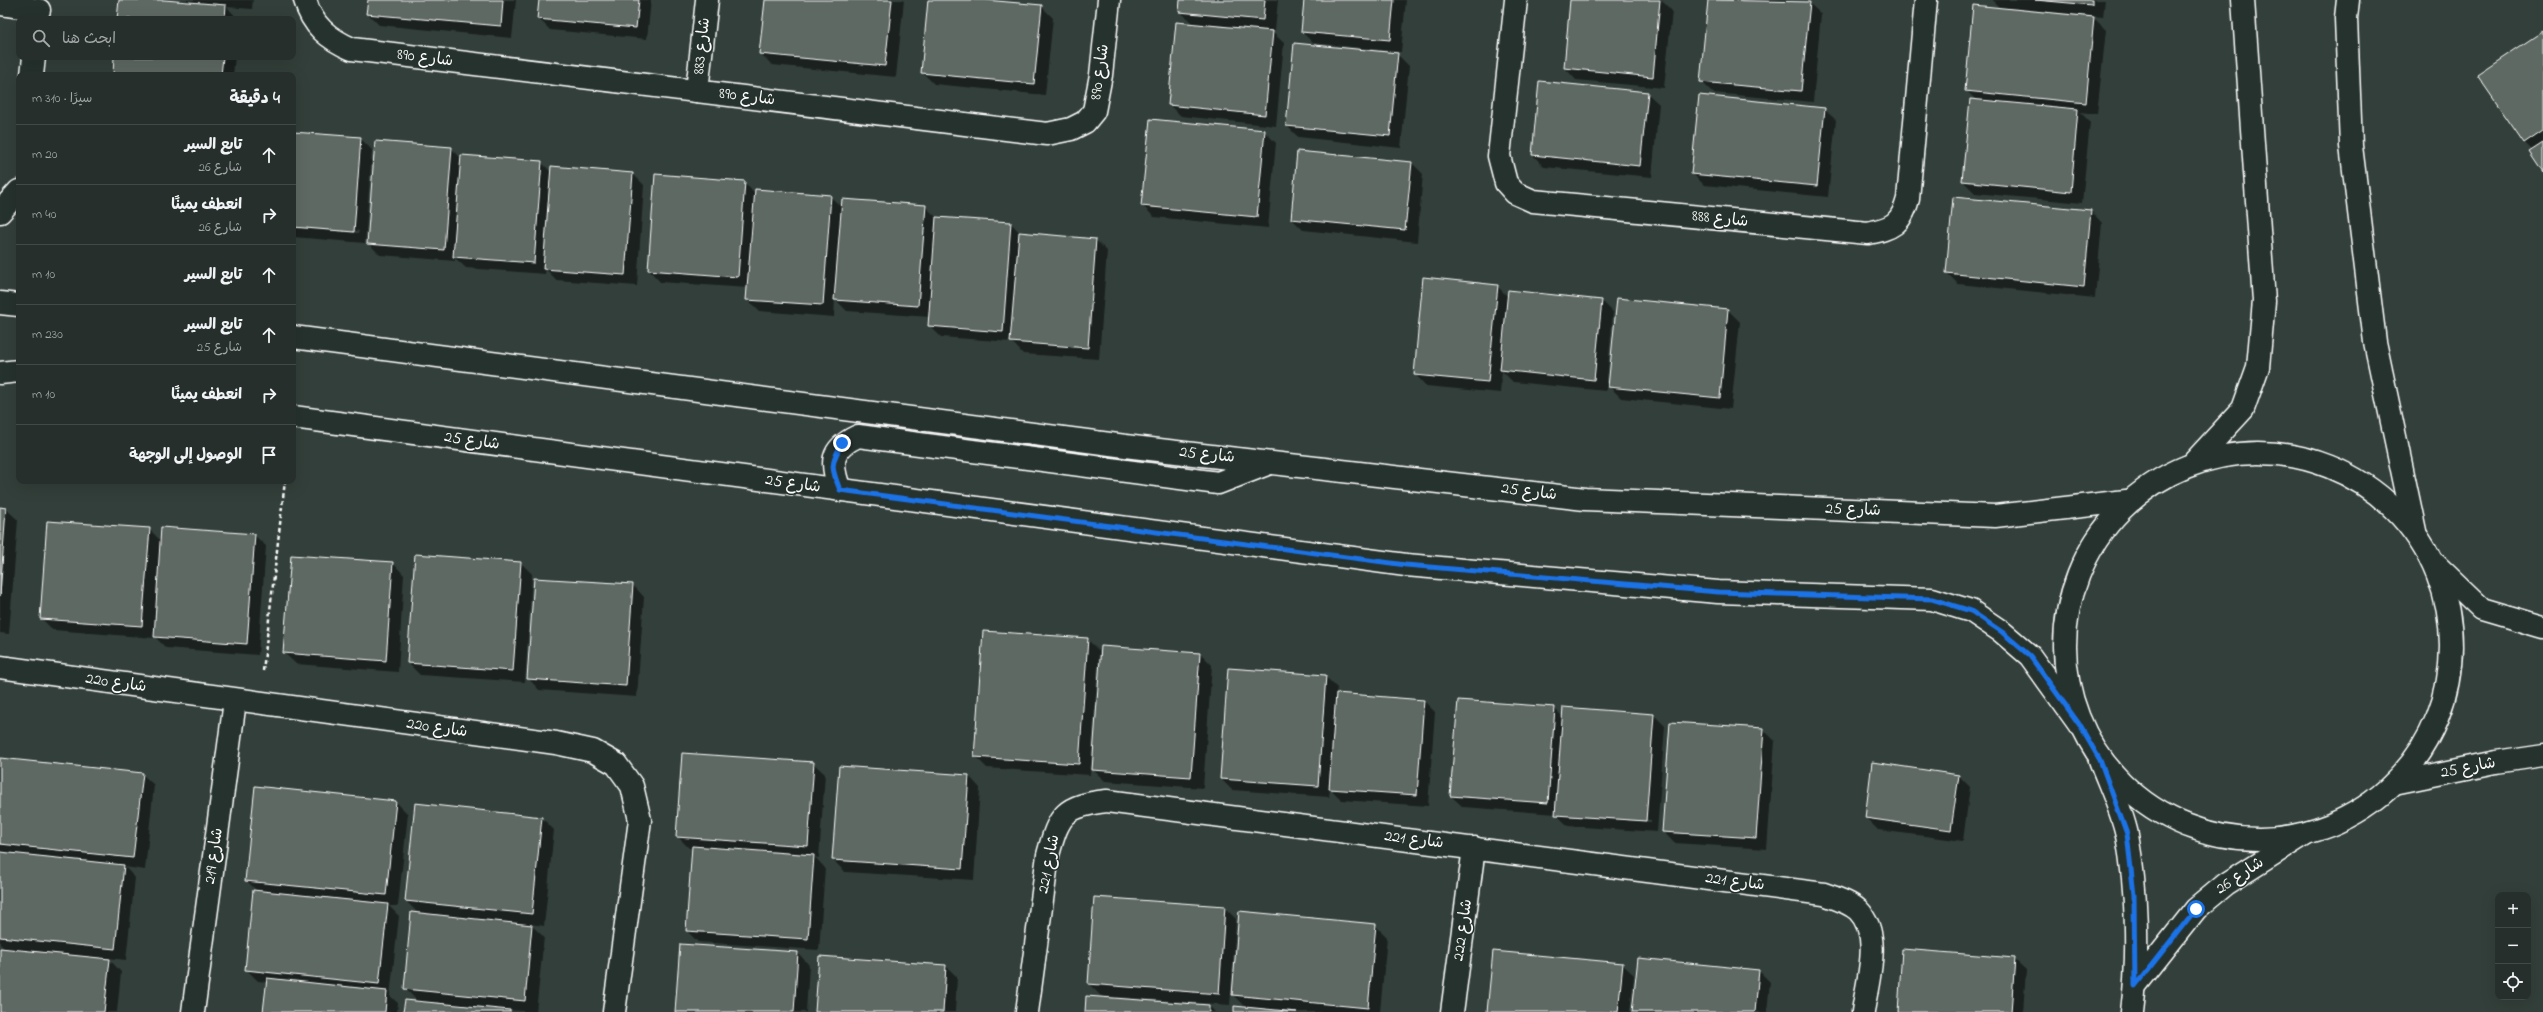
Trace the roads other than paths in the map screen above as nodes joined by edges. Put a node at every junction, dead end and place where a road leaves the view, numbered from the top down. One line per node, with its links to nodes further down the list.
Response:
1 (305, 0): 12 (street, شارع 890)
2 (707, 0): 12 (street, شارع 883)
3 (1109, 0): 12 (street, شارع 890)
4 (1516, 0): 5 (street, شارع 888)
5 (1926, 0)
6 (2243, 0): 23 (street)
7 (2348, 0): 27 (street)
8 (0, 4): 9 (street)
9 (39, 10)
10 (34, 60): 11 (street)
11 (32, 72)
12 (697, 91)
13 (16, 194): 14 (street)
14 (0, 212)
15 (0, 303): 16 (street)
16 (16, 305)
17 (296, 337): 24 (street, شارع 25)
18 (16, 371): 19 (street)
19 (0, 373)
20 (0, 382): 21 (street)
21 (16, 384)
22 (296, 417): 25 (street, شارع 25)
23 (2195, 460): 26 (street); 27 (street)
24 (1270, 462): 25 (street); 26 (street, شارع 25)
25 (840, 490): 32 (street, شارع 25)
26 (2126, 501): 32 (street)
27 (2415, 531): 28 (street)
28 (2435, 564): 29 (street); 35 (street)
29 (2543, 627)
30 (0, 666): 31 (street, شارع 220)
31 (235, 701): 39 (street, شارع 219); 40 (street, شارع 220)
32 (2079, 724): 34 (street)
33 (2543, 756): 35 (street, شارع 25)
34 (2100, 760): 36 (street); 38 (street)
35 (2394, 784): 36 (street)
36 (2308, 832): 38 (street, شارع 26)
37 (1474, 848): 41 (street, شارع 221); 42 (street, شارع 222); 43 (street, شارع 221)
38 (2135, 986): 44 (street)
39 (193, 1012)
40 (614, 1012)
41 (1027, 1012)
42 (1452, 1012)
43 (1863, 1012)
44 (2132, 1012)

